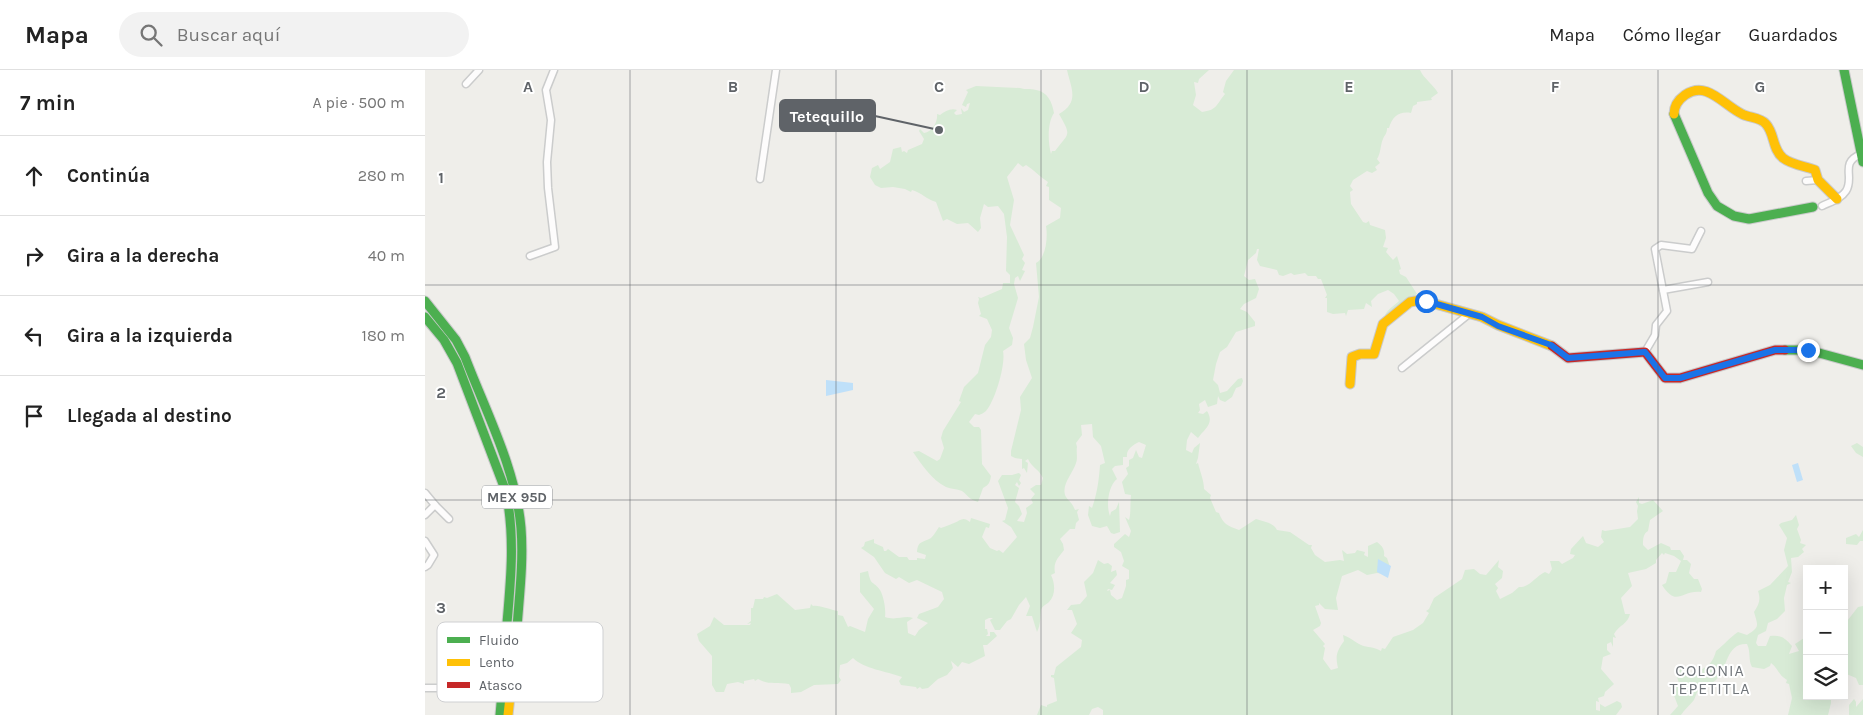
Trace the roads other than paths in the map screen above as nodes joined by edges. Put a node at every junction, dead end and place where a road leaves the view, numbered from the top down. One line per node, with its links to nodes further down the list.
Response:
1 (479, 70): 5 (street)
2 (554, 70): 13 (street)
3 (775, 70): 7 (street)
4 (1844, 70): 6 (main road)
5 (466, 84)
6 (1862, 158): 10 (street)
7 (760, 179)
8 (1818, 180): 9 (street); 10 (main road); 11 (main road)
9 (1806, 181)
10 (1837, 199): 11 (street)
11 (1818, 206)
12 (1701, 231): 15 (street)
13 (530, 256)
14 (1708, 282): 15 (street)
15 (1663, 290): 19 (street)
16 (425, 300): 30 (main road, MEX 95D)
17 (1469, 314): 19 (main road); 21 (street); 22 (main road)
18 (425, 317): 29 (main road, MEX 95D)
19 (1645, 352): 20 (main road)
20 (1863, 366)
21 (1401, 368)
22 (1350, 384)
23 (425, 493): 24 (street)
24 (435, 505): 25 (street); 26 (street)
25 (425, 514)
26 (449, 519)
27 (425, 541): 28 (street)
28 (425, 567)
29 (507, 622)
30 (517, 622)
31 (425, 688): 32 (street)
32 (437, 688)
33 (500, 702): 35 (main road, MEX 95D)
34 (510, 702): 36 (main road, MEX 95D)
35 (499, 715)
36 (509, 715)

